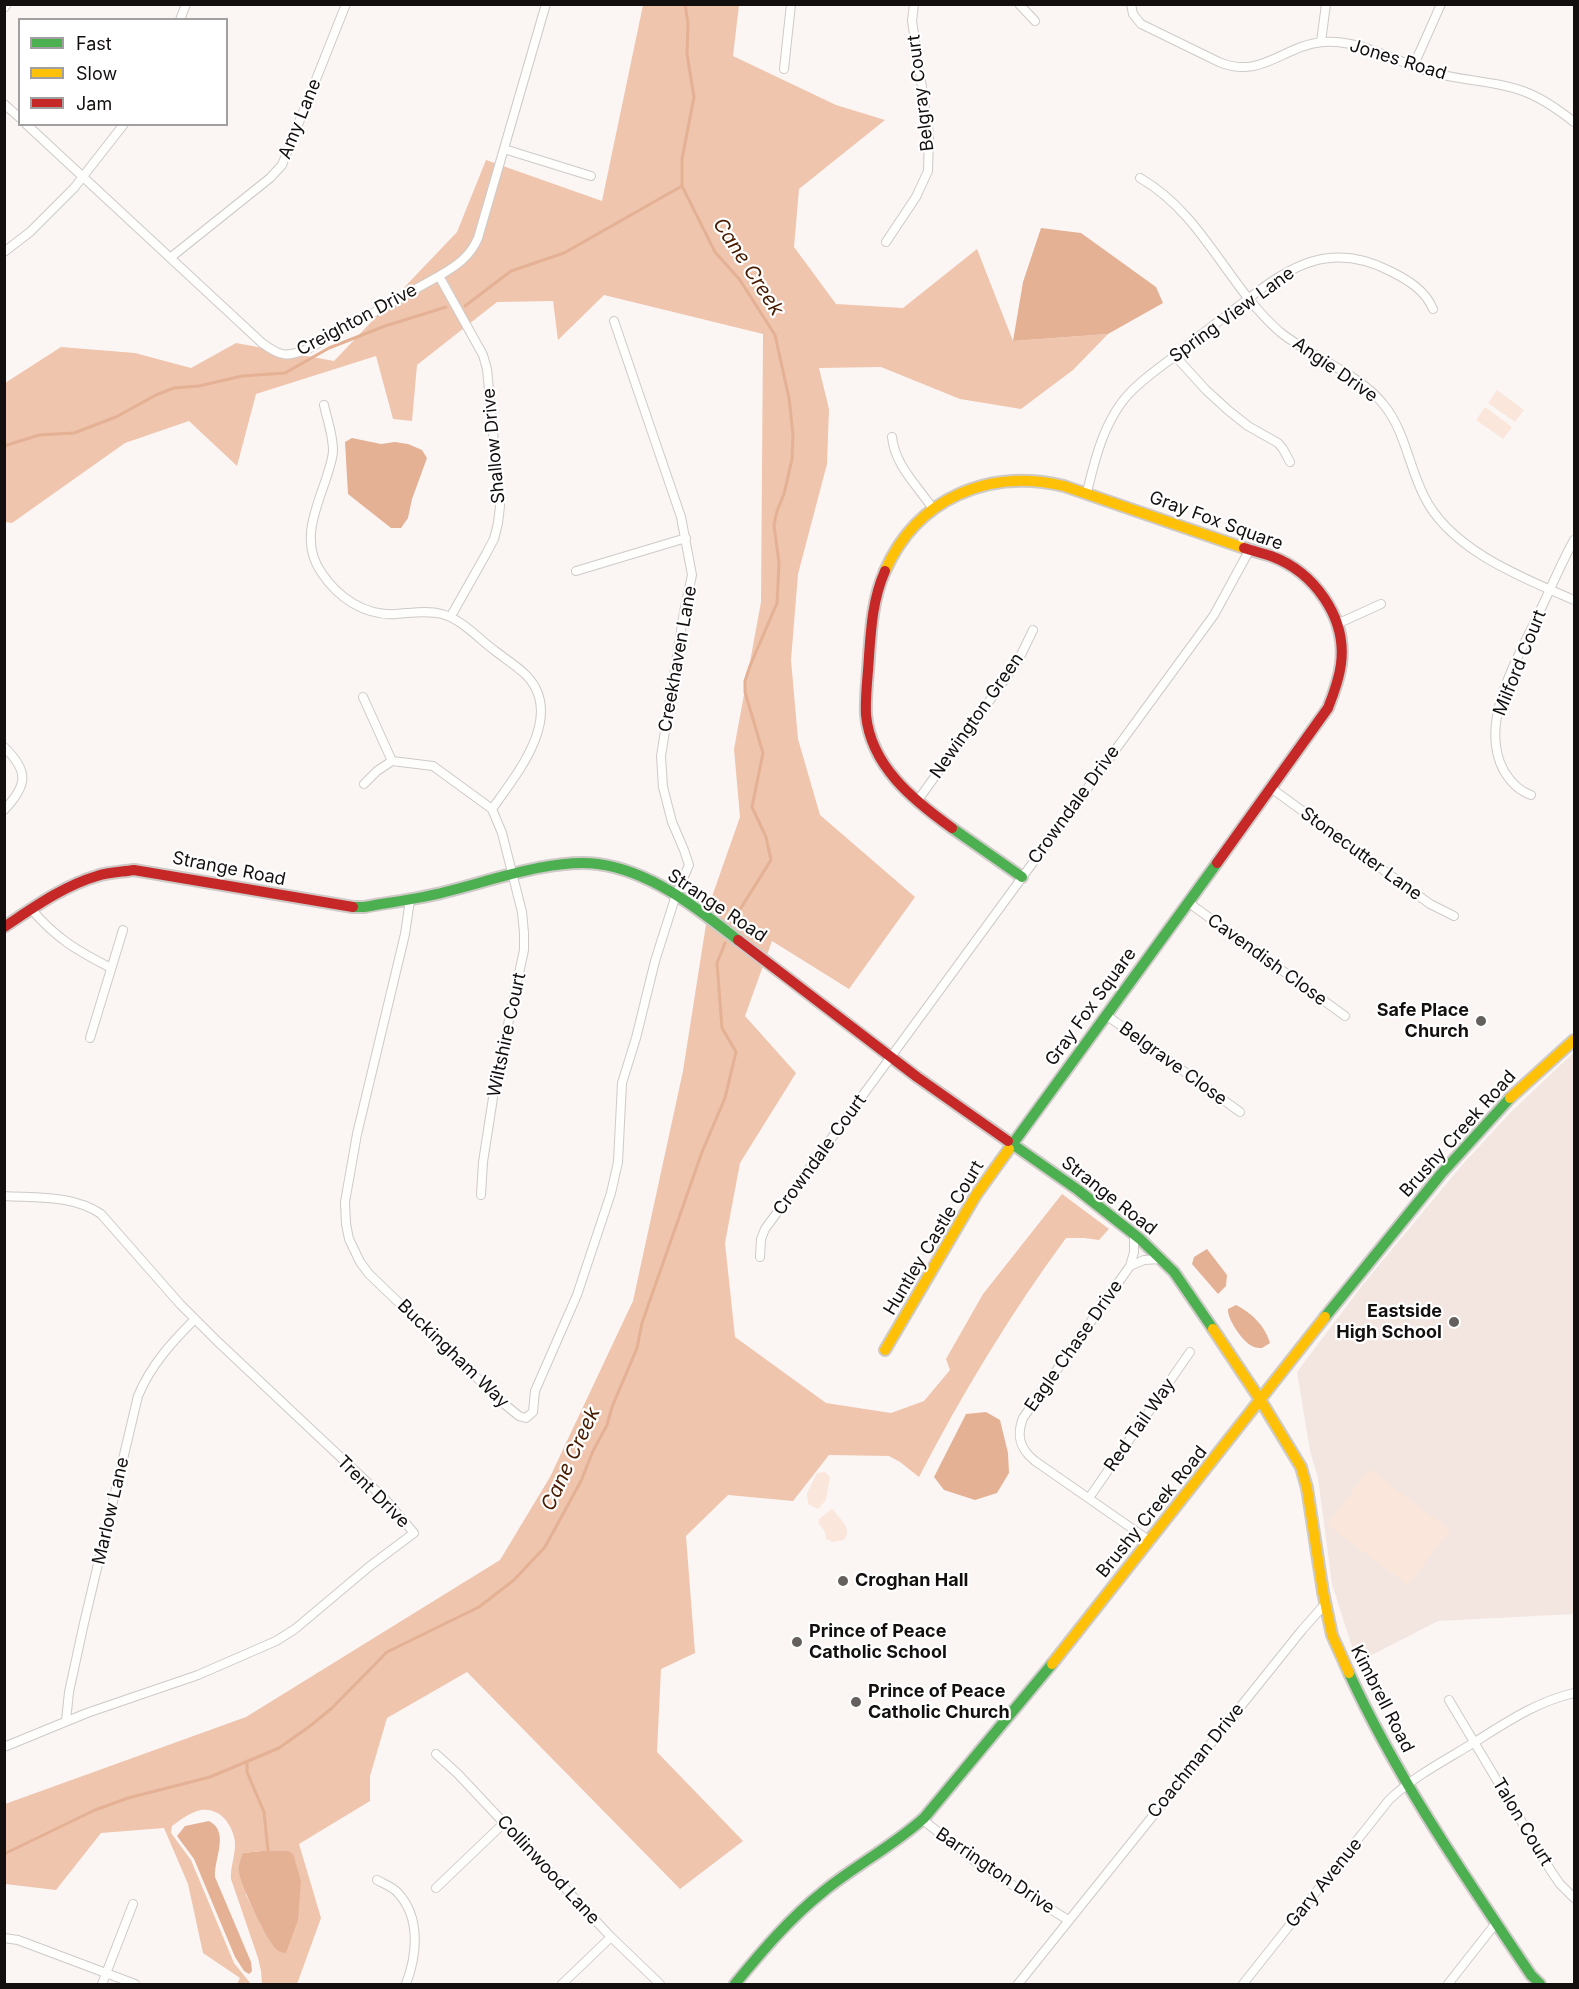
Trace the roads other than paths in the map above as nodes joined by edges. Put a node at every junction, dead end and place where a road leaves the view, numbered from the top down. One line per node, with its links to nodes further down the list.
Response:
1 (7, 4): 10 (street)
2 (346, 4): 26 (street, Amy Lane)
3 (546, 4): 20 (street, Creighton Drive)
4 (791, 4): 14 (street)
5 (914, 4): 24 (street, Belgray Court)
6 (1019, 4): 11 (street)
7 (1131, 4): 12 (street, Jones Road)
8 (1326, 4): 12 (street)
9 (1441, 4): 13 (street)
10 (4, 9)
11 (1035, 21)
12 (1322, 42): 13 (street, Jones Road)
13 (1413, 66): 17 (street, Jones Road)
14 (784, 69)
15 (4, 104): 16 (street)
16 (18, 116)
17 (1575, 122)
18 (28, 126): 22 (street, Creighton Drive)
19 (121, 126): 22 (street)
20 (504, 149): 21 (street); 27 (street, Creighton Drive)
21 (591, 176)
22 (83, 177): 25 (street); 26 (street, Creighton Drive)
23 (1140, 178): 28 (street, Angie Drive)
24 (886, 242)
25 (4, 252)
26 (170, 258): 27 (street, Creighton Drive)
27 (439, 276): 44 (street, Shallow Drive)
28 (1249, 298): 29 (street, Spring View Lane); 31 (street, Spring View Lane); 41 (street, Angie Drive)
29 (1433, 309)
30 (614, 321): 37 (street, Creekhaven Lane)
31 (1176, 357): 34 (street); 35 (street, Spring View Lane)
32 (324, 405): 44 (street)
33 (892, 437): 36 (street)
34 (1290, 462)
35 (1087, 492): 36 (street, Gray Fox Square); 39 (street, Gray Fox Square)
36 (933, 509): 53 (street, Gray Fox Square)
37 (686, 538): 40 (street); 58 (street, Creekhaven Lane)
38 (1575, 540): 41 (street, Milford Court)
39 (1250, 549): 45 (street, Gray Fox Square); 57 (street, Crowndale Drive)
40 (576, 571)
41 (1550, 590): 42 (street, Angie Drive); 52 (street, Milford Court)
42 (1575, 600)
43 (1381, 604): 45 (street)
44 (451, 616): 54 (street)
45 (1337, 624): 51 (street, Gray Fox Square)
46 (1033, 630): 53 (street, Newington Green)
47 (363, 697): 49 (street)
48 (4, 747): 55 (street)
49 (392, 761): 50 (street); 54 (street)
50 (364, 784)
51 (1271, 788): 60 (street, Gray Fox Square); 62 (street, Stonecutter Lane)
52 (1531, 795)
53 (918, 800): 57 (street, Gray Fox Square)
54 (492, 808): 56 (street, Wiltshire Court)
55 (4, 810)
56 (512, 876): 58 (street, Strange Road); 59 (street, Strange Road); 73 (street, Wiltshire Court)
57 (1022, 877): 70 (street, Crowndale Drive)
58 (676, 895): 59 (street, Buckingham Way); 70 (street, Strange Road)
59 (410, 900): 61 (street, Strange Road)
60 (1189, 903): 66 (street, Gray Fox Square); 67 (street, Cavendish Close)
61 (31, 909): 63 (street, Strange Road); 65 (street)
62 (1454, 916)
63 (4, 927)
64 (123, 930): 65 (street)
65 (111, 968): 68 (street)
66 (1106, 1015): 71 (street, Belgrave Close); 72 (street, Gray Fox Square)
67 (1345, 1017)
68 (90, 1038)
69 (1575, 1040): 82 (street, Brushy Creek Road)
70 (892, 1057): 72 (street, Strange Road); 76 (street, Crowndale Court)
71 (1240, 1112)
72 (1012, 1143): 75 (street, Strange Road); 80 (street, Huntley Castle Court)
73 (481, 1195)
74 (4, 1196): 79 (street, Trent Drive)
75 (1134, 1234): 77 (street, Strange Road); 78 (street, Eagle Chase Drive)
76 (760, 1257)
77 (1161, 1259): 78 (street, Eagle Chase Drive); 82 (street, Strange Road)
78 (1130, 1266): 83 (street, Eagle Chase Drive)
79 (195, 1319): 88 (street, Marlow Lane); 88 (street, Trent Drive)
80 (885, 1350)
81 (1190, 1352): 83 (street, Red Tail Way)
82 (1261, 1401): 84 (street, Brushy Creek Road); 85 (street, Kimbrell Road)
83 (1089, 1498): 84 (street, Eagle Chase Drive)
84 (1150, 1541): 93 (street, Brushy Creek Road)
85 (1325, 1604): 92 (street, Kimbrell Road); 99 (street, Coachman Drive)
86 (1575, 1694): 89 (street, Gary Avenue)
87 (1449, 1700): 89 (street, Talon Court)
88 (66, 1721): 90 (street, Trent Drive)
89 (1475, 1742): 92 (street, Gary Avenue); 97 (street, Talon Court)
90 (4, 1747)
91 (436, 1754): 94 (street, Collinwood Lane)
92 (1407, 1783): 100 (street, Kimbrell Road); 111 (street, Gary Avenue)
93 (922, 1820): 99 (street, Barrington Drive); 109 (street, Brushy Creek Road)
94 (504, 1823): 96 (street); 101 (street, Collinwood Lane)
95 (377, 1880): 106 (street)
96 (436, 1888)
97 (1575, 1898)
98 (133, 1904): 103 (street)
99 (1068, 1920): 110 (street, Coachman Drive)
100 (1496, 1923): 112 (street); 113 (street, Kimbrell Road)
101 (611, 1937): 107 (street); 108 (street, Collinwood Lane)
102 (4, 1938): 103 (street)
103 (106, 1974): 104 (street); 105 (street)
104 (102, 1984)
105 (135, 1984)
106 (406, 1984)
107 (561, 1984)
108 (660, 1984)
109 (735, 1984)
110 (1017, 1984)
111 (1243, 1984)
112 (1448, 1984)
113 (1540, 1984)

